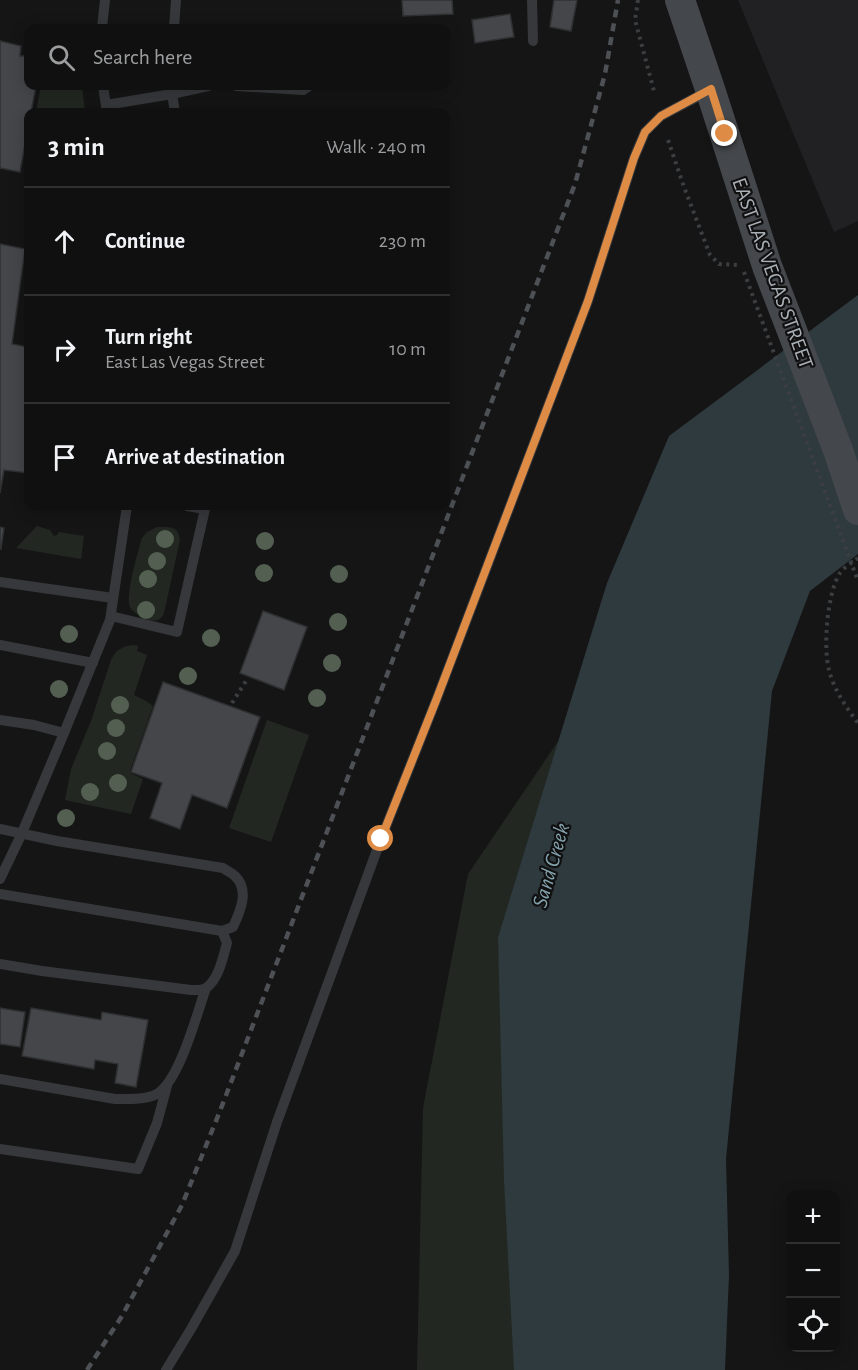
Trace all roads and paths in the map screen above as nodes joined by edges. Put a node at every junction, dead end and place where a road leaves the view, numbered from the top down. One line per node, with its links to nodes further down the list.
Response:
1 (105, 0): 6 (lane)
2 (176, 0): 7 (lane)
3 (532, 0): 8 (lane)
4 (638, 0): 12 (path)
5 (680, 0): 9 (street, EAST LAS VEGAS STREET)
6 (102, 24)
7 (174, 24)
8 (532, 41)
9 (711, 89): 17 (street, EAST LAS VEGAS STREET); 43 (lane)
10 (104, 90): 13 (lane)
11 (172, 90): 14 (lane); 15 (lane)
12 (654, 91)
13 (106, 108)
14 (109, 108)
15 (174, 108)
16 (669, 140): 17 (path)
17 (755, 269): 20 (street, EAST LAS VEGAS STREET); 22 (path, bridge)
18 (126, 510): 24 (lane)
19 (205, 510): 25 (lane)
20 (858, 510)
21 (858, 558): 31 (path)
22 (858, 581)
23 (0, 582): 24 (lane)
24 (113, 598): 25 (lane)
25 (111, 616): 27 (lane)
26 (0, 645): 27 (lane)
27 (93, 663): 32 (lane)
28 (246, 681): 29 (path)
29 (232, 703)
30 (0, 720): 32 (lane)
31 (858, 723)
32 (64, 733): 34 (lane)
33 (0, 829): 34 (lane)
34 (22, 833): 35 (lane); 37 (lane)
35 (0, 879)
36 (0, 894): 37 (lane)
37 (222, 931): 39 (lane)
38 (0, 964): 39 (lane)
39 (206, 988): 41 (lane)
40 (0, 1079): 41 (lane)
41 (168, 1083): 42 (lane)
42 (0, 1149)
43 (166, 1370)

